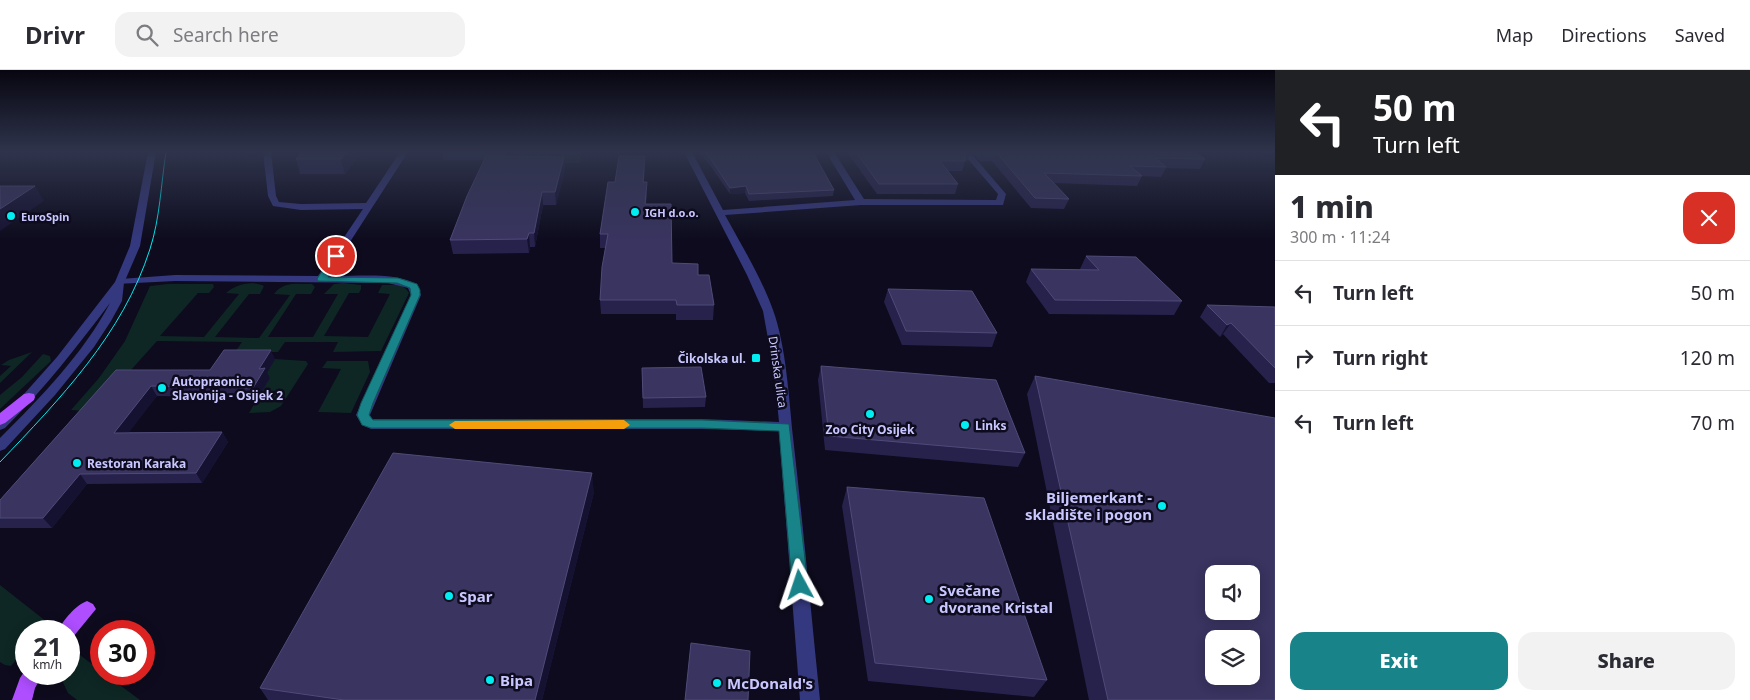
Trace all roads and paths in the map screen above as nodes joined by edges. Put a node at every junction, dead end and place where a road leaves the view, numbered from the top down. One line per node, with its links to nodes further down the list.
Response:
1 (147, 181): 11 (street)
2 (270, 181): 8 (street)
3 (384, 181): 8 (street)
4 (704, 181): 9 (street, Drinska ulica)
5 (848, 181): 7 (street)
6 (991, 181): 7 (street)
7 (861, 202): 9 (street)
8 (368, 206): 10 (street)
9 (721, 213): 15 (street, Drinska ulica)
10 (321, 279): 11 (street); 15 (street)
11 (120, 282): 12 (street); 16 (street)
12 (29, 397): 13 (main road); 14 (street)
13 (0, 420)
14 (0, 425)
15 (785, 427): 21 (street, Drinska ulica)
16 (0, 446)
17 (87, 609): 18 (main road)
18 (77, 620)
19 (27, 685): 20 (main road)
20 (22, 700)
21 (810, 700)

